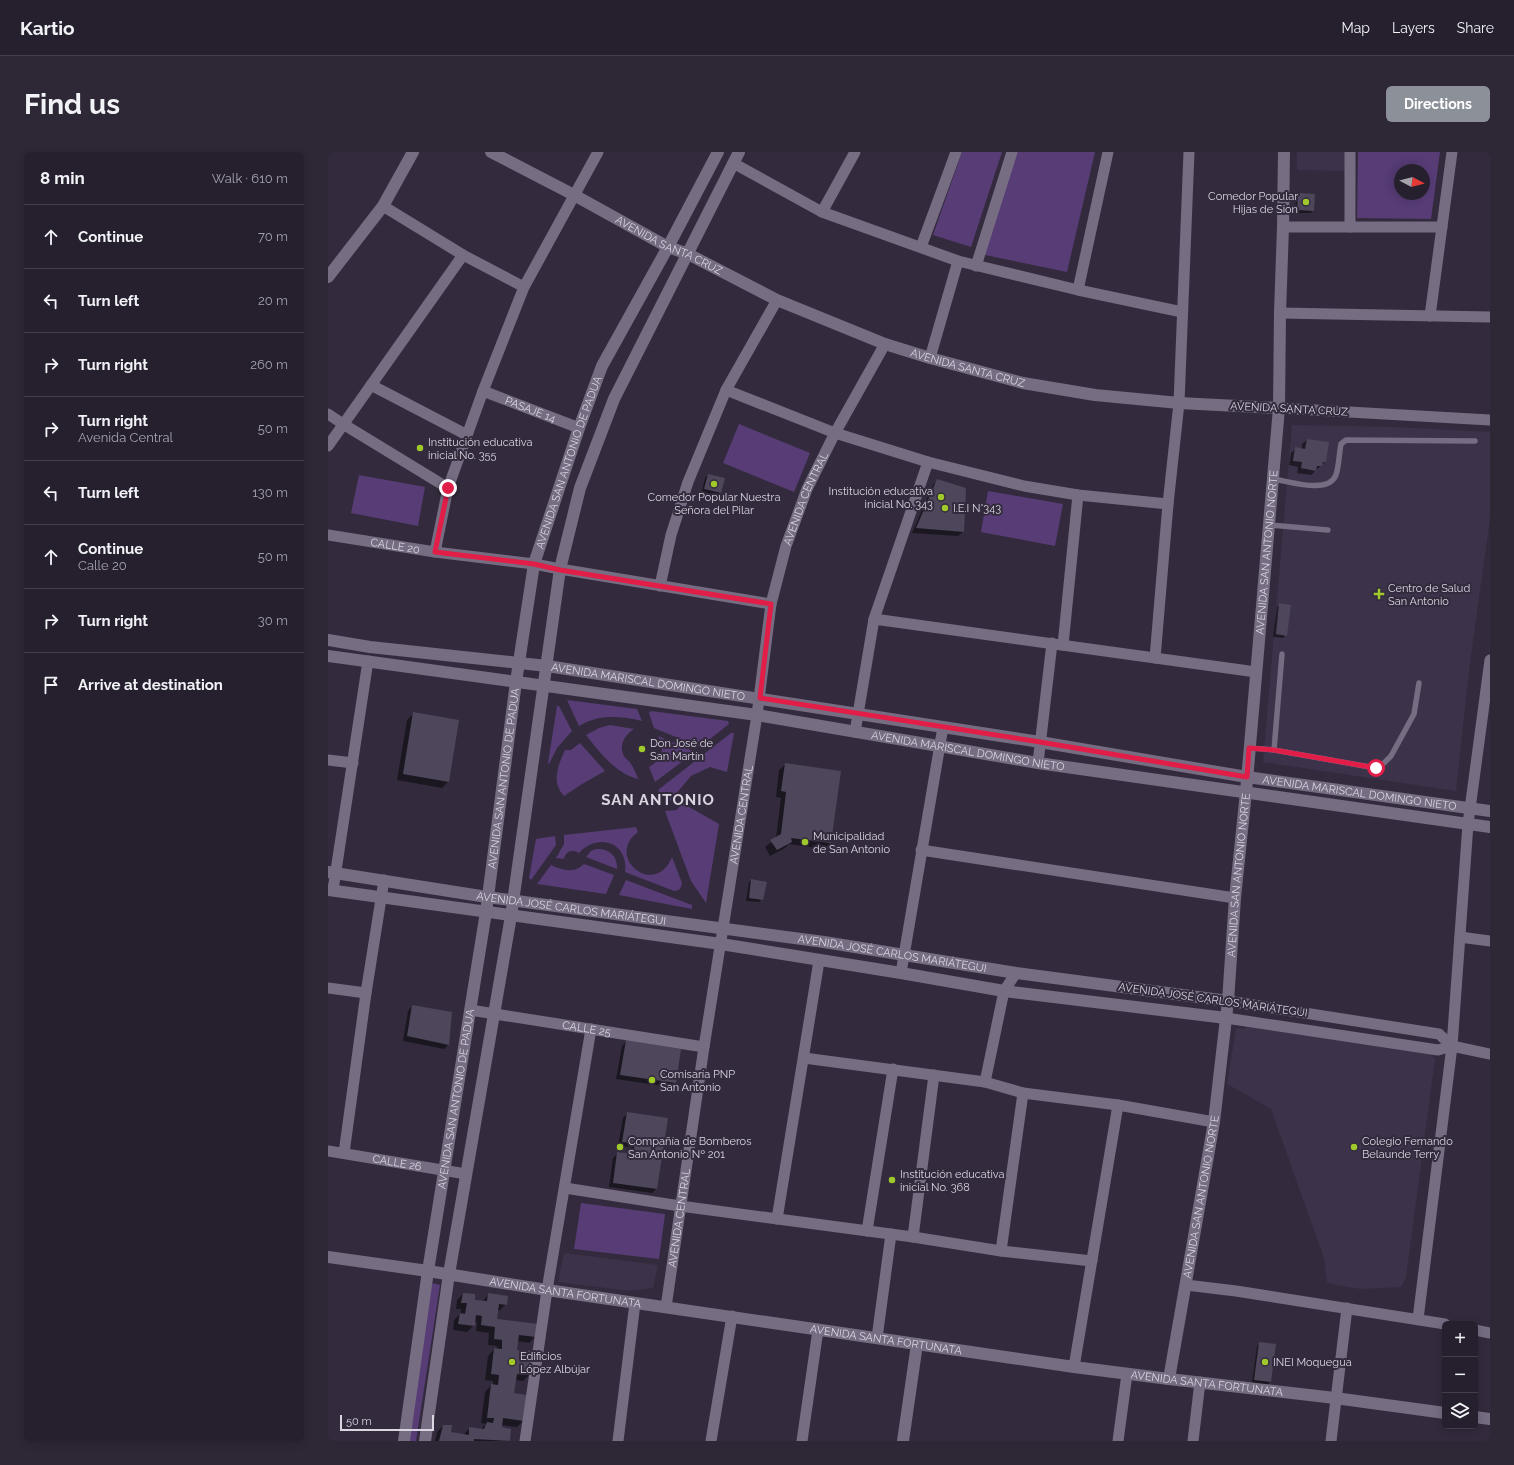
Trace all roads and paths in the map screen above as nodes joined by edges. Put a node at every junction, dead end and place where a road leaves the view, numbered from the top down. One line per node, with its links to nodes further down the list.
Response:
1 (413, 152): 16 (street)
2 (491, 152): 15 (street, AVENIDA SANTA CRUZ)
3 (598, 152): 15 (street)
4 (718, 152): 21 (street, AVENIDA SAN ANTONIO DE PADUA)
5 (740, 152): 14 (street, AVENIDA SAN ANTONIO DE PADUA)
6 (855, 152): 17 (street)
7 (956, 152): 22 (street)
8 (1012, 152): 26 (street)
9 (1108, 152): 29 (street)
10 (1189, 152): 31 (street)
11 (1284, 152): 18 (street, AVENIDA SAN ANTONIO NORTE)
12 (1350, 152): 19 (street)
13 (1452, 152): 20 (street)
14 (733, 163): 17 (street); 23 (street, AVENIDA SAN ANTONIO DE PADUA)
15 (574, 195): 21 (street, AVENIDA SANTA CRUZ); 28 (street)
16 (382, 206): 24 (street); 27 (street)
17 (822, 212): 22 (street)
18 (1283, 227): 19 (street); 32 (street, AVENIDA SAN ANTONIO NORTE)
19 (1350, 227): 20 (street)
20 (1442, 227): 33 (street)
21 (668, 247): 23 (street, AVENIDA SANTA CRUZ); 45 (street, AVENIDA SAN ANTONIO DE PADUA)
22 (921, 248): 25 (street)
23 (688, 254): 30 (street, AVENIDA SANTA CRUZ); 60 (street, AVENIDA SAN ANTONIO DE PADUA)
24 (463, 255): 28 (street); 37 (street)
25 (958, 261): 26 (street); 36 (street)
26 (976, 266): 29 (street)
27 (328, 277)
28 (524, 287): 39 (street)
29 (1078, 290): 31 (street)
30 (777, 300): 35 (street, AVENIDA SANTA CRUZ); 38 (street)
31 (1182, 312): 40 (street)
32 (1280, 313): 33 (street); 41 (street, AVENIDA SAN ANTONIO NORTE)
33 (1430, 316): 34 (street)
34 (1490, 317)
35 (885, 344): 36 (street, AVENIDA SANTA CRUZ); 46 (street, AVENIDA CENTRAL)
36 (930, 358): 40 (street, AVENIDA SANTA CRUZ)
37 (371, 385): 44 (street); 47 (street)
38 (726, 390): 46 (street); 61 (street)
39 (483, 391): 45 (street, PASAJE 14); 47 (street)
40 (1179, 403): 41 (street, AVENIDA SANTA CRUZ); 54 (street)
41 (1279, 408): 43 (street, AVENIDA SANTA CRUZ); 51 (street, AVENIDA SAN ANTONIO NORTE)
42 (328, 414): 44 (street)
43 (1490, 420)
44 (343, 424): 49 (street); 52 (street)
45 (579, 428): 59 (street, AVENIDA SAN ANTONIO DE PADUA)
46 (835, 433): 50 (street); 62 (street, AVENIDA CENTRAL)
47 (467, 435): 52 (street)
48 (1474, 441): 51 (lane)
49 (328, 446)
50 (928, 462): 53 (street); 63 (street)
51 (1273, 479): 55 (street, AVENIDA SAN ANTONIO NORTE)
52 (448, 488): 58 (street)
53 (1078, 495): 54 (street); 65 (street)
54 (1168, 504): 68 (street)
55 (1269, 525): 56 (lane); 73 (street, AVENIDA SAN ANTONIO NORTE)
56 (1328, 530)
57 (328, 535): 58 (street, CALLE 20)
58 (435, 552): 59 (street, CALLE 20)
59 (534, 564): 60 (street, CALLE 20); 71 (street, AVENIDA SAN ANTONIO DE PADUA)
60 (560, 570): 61 (street, CALLE 20); 72 (street, AVENIDA SAN ANTONIO DE PADUA)
61 (660, 586): 62 (street, CALLE 20)
62 (771, 604): 77 (street, AVENIDA CENTRAL)
63 (874, 619): 65 (street); 78 (street)
64 (328, 640): 71 (street, AVENIDA MARISCAL DOMINGO NIETO)
65 (1058, 644): 68 (street); 84 (street)
66 (1282, 654): 87 (lane)
67 (328, 656): 70 (street, AVENIDA MARISCAL DOMINGO NIETO)
68 (1155, 658): 73 (street)
69 (1490, 660): 93 (street)
70 (368, 661): 74 (street, AVENIDA MARISCAL DOMINGO NIETO); 89 (street)
71 (518, 663): 72 (street, AVENIDA MARISCAL DOMINGO NIETO); 74 (street, AVENIDA SAN ANTONIO DE PADUA)
72 (547, 666): 76 (street, AVENIDA SAN ANTONIO DE PADUA); 77 (street, AVENIDA MARISCAL DOMINGO NIETO)
73 (1256, 672): 86 (street, AVENIDA SAN ANTONIO NORTE)
74 (516, 682): 76 (street, AVENIDA MARISCAL DOMINGO NIETO); 101 (street, AVENIDA SAN ANTONIO DE PADUA)
75 (1419, 683): 87 (lane)
76 (544, 685): 79 (street, AVENIDA MARISCAL DOMINGO NIETO); 104 (street, AVENIDA SAN ANTONIO DE PADUA)
77 (760, 698): 78 (street, AVENIDA MARISCAL DOMINGO NIETO); 79 (street, AVENIDA CENTRAL)
78 (858, 714): 80 (street, AVENIDA MARISCAL DOMINGO NIETO); 82 (street)
79 (757, 715): 82 (street, AVENIDA MARISCAL DOMINGO NIETO); 107 (street, AVENIDA CENTRAL)
80 (902, 721): 81 (street, AVENIDA MARISCAL DOMINGO NIETO); 83 (street)
81 (943, 727): 84 (street, AVENIDA MARISCAL DOMINGO NIETO); 85 (street)
82 (855, 732): 83 (street, AVENIDA MARISCAL DOMINGO NIETO)
83 (898, 739): 85 (street, AVENIDA MARISCAL DOMINGO NIETO)
84 (1040, 742): 90 (street); 91 (street, AVENIDA MARISCAL DOMINGO NIETO)
85 (940, 746): 90 (street, AVENIDA MARISCAL DOMINGO NIETO); 97 (street)
86 (1249, 748): 87 (lane); 91 (street, AVENIDA SAN ANTONIO NORTE)
87 (1274, 750)
88 (328, 760): 89 (street)
89 (353, 763): 98 (street)
90 (1038, 763): 92 (street, AVENIDA MARISCAL DOMINGO NIETO)
91 (1247, 777): 92 (street, AVENIDA SAN ANTONIO NORTE); 93 (street, AVENIDA MARISCAL DOMINGO NIETO)
92 (1246, 792): 95 (street, AVENIDA MARISCAL DOMINGO NIETO); 103 (street, AVENIDA SAN ANTONIO NORTE)
93 (1470, 808): 94 (street, AVENIDA MARISCAL DOMINGO NIETO); 95 (street)
94 (1490, 811)
95 (1468, 824): 96 (street, AVENIDA MARISCAL DOMINGO NIETO); 108 (street)
96 (1490, 827)
97 (921, 850): 103 (street); 111 (street)
98 (332, 872): 99 (street, AVENIDA JOSÉ CARLOS MARIÁTEGUI); 100 (street)
99 (384, 880): 101 (street, AVENIDA JOSÉ CARLOS MARIÁTEGUI); 102 (street)
100 (330, 890): 102 (street, AVENIDA JOSÉ CARLOS MARIÁTEGUI)
101 (487, 896): 104 (street, AVENIDA JOSÉ CARLOS MARIÁTEGUI); 105 (street, AVENIDA SAN ANTONIO DE PADUA)
102 (382, 898): 105 (street, AVENIDA JOSÉ CARLOS MARIÁTEGUI); 117 (street)
103 (1235, 898): 118 (street, AVENIDA SAN ANTONIO NORTE)
104 (513, 900): 106 (street, AVENIDA SAN ANTONIO DE PADUA); 107 (street, AVENIDA JOSÉ CARLOS MARIÁTEGUI)
105 (486, 912): 106 (street, AVENIDA JOSÉ CARLOS MARIÁTEGUI); 119 (street, AVENIDA SAN ANTONIO DE PADUA)
106 (511, 916): 110 (street, AVENIDA JOSÉ CARLOS MARIÁTEGUI); 120 (street, AVENIDA SAN ANTONIO DE PADUA)
107 (724, 929): 110 (street, AVENIDA CENTRAL); 111 (street, AVENIDA JOSÉ CARLOS MARIÁTEGUI)
108 (1460, 937): 109 (street); 123 (street)
109 (1490, 941)
110 (721, 944): 112 (street, AVENIDA JOSÉ CARLOS MARIÁTEGUI); 124 (street, AVENIDA CENTRAL)
111 (904, 955): 113 (street); 114 (street, AVENIDA JOSÉ CARLOS MARIÁTEGUI)
112 (819, 961): 113 (street, AVENIDA JOSÉ CARLOS MARIÁTEGUI); 126 (street)
113 (901, 973): 116 (street, AVENIDA JOSÉ CARLOS MARIÁTEGUI)
114 (1016, 973): 116 (street); 118 (street, AVENIDA JOSÉ CARLOS MARIÁTEGUI)
115 (328, 988): 117 (street)
116 (1004, 991): 121 (street, AVENIDA JOSÉ CARLOS MARIÁTEGUI); 129 (street)
117 (366, 993): 134 (street)
118 (1228, 1001): 121 (street, AVENIDA SAN ANTONIO NORTE); 123 (street, AVENIDA JOSÉ CARLOS MARIÁTEGUI)
119 (470, 1010): 120 (street, CALLE 25); 135 (street, AVENIDA SAN ANTONIO DE PADUA)
120 (493, 1013): 122 (street, CALLE 25); 136 (street, AVENIDA SAN ANTONIO DE PADUA)
121 (1226, 1018): 123 (street, AVENIDA JOSÉ CARLOS MARIÁTEGUI); 132 (street, AVENIDA SAN ANTONIO NORTE)
122 (592, 1029): 124 (street, CALLE 25); 137 (street)
123 (1452, 1046): 125 (street, AVENIDA JOSÉ CARLOS MARIÁTEGUI); 154 (street)
124 (704, 1047): 138 (street, AVENIDA CENTRAL)
125 (1490, 1054)
126 (804, 1058): 127 (street); 139 (street)
127 (893, 1070): 128 (street); 140 (street)
128 (934, 1075): 129 (street); 142 (street)
129 (985, 1082): 130 (street)
130 (1023, 1093): 131 (street); 143 (street)
131 (1118, 1105): 132 (street); 145 (street)
132 (1214, 1122): 148 (street, AVENIDA SAN ANTONIO NORTE)
133 (328, 1151): 134 (street, CALLE 26)
134 (344, 1153): 135 (street, CALLE 26)
135 (444, 1170): 136 (street, CALLE 26); 146 (street, AVENIDA SAN ANTONIO DE PADUA)
136 (466, 1174): 147 (street, AVENIDA SAN ANTONIO DE PADUA)
137 (566, 1188): 138 (street); 149 (street)
138 (680, 1206): 139 (street); 151 (street, AVENIDA CENTRAL)
139 (778, 1219): 140 (street)
140 (867, 1231): 141 (street)
141 (891, 1234): 142 (street); 159 (street)
142 (913, 1237): 143 (street)
143 (1001, 1250): 145 (street)
144 (328, 1257): 146 (street, AVENIDA SANTA FORTUNATA)
145 (1092, 1261): 161 (street)
146 (428, 1271): 147 (street, AVENIDA SANTA FORTUNATA); 169 (street, AVENIDA SAN ANTONIO DE PADUA)
147 (449, 1274): 149 (street, AVENIDA SANTA FORTUNATA); 170 (street, AVENIDA SAN ANTONIO DE PADUA)
148 (1186, 1285): 152 (street); 163 (street, AVENIDA SAN ANTONIO NORTE)
149 (547, 1290): 150 (street, AVENIDA SANTA FORTUNATA); 171 (street)
150 (635, 1303): 151 (street, AVENIDA SANTA FORTUNATA); 172 (street)
151 (666, 1307): 153 (street, AVENIDA SANTA FORTUNATA)
152 (1347, 1308): 154 (street); 165 (street)
153 (732, 1316): 156 (street, AVENIDA SANTA FORTUNATA); 173 (street)
154 (1418, 1319): 155 (street)
155 (1442, 1323)
156 (818, 1330): 159 (street, AVENIDA SANTA FORTUNATA); 174 (street)
157 (1478, 1331): 158 (street)
158 (1490, 1333)
159 (877, 1338): 160 (street, AVENIDA SANTA FORTUNATA)
160 (917, 1344): 161 (street, AVENIDA SANTA FORTUNATA); 175 (street)
161 (1074, 1367): 162 (street, AVENIDA SANTA FORTUNATA)
162 (1127, 1374): 163 (street, AVENIDA SANTA FORTUNATA); 176 (street)
163 (1169, 1379): 164 (street, AVENIDA SANTA FORTUNATA)
164 (1200, 1382): 165 (street, AVENIDA SANTA FORTUNATA); 177 (street)
165 (1335, 1398): 166 (street, AVENIDA SANTA FORTUNATA); 178 (street)
166 (1442, 1413)
167 (1478, 1417): 168 (street)
168 (1490, 1419)
169 (404, 1441)
170 (425, 1441)
171 (525, 1441)
172 (618, 1441)
173 (712, 1441)
174 (802, 1441)
175 (903, 1441)
176 (1118, 1441)
177 (1193, 1441)
178 (1331, 1441)

